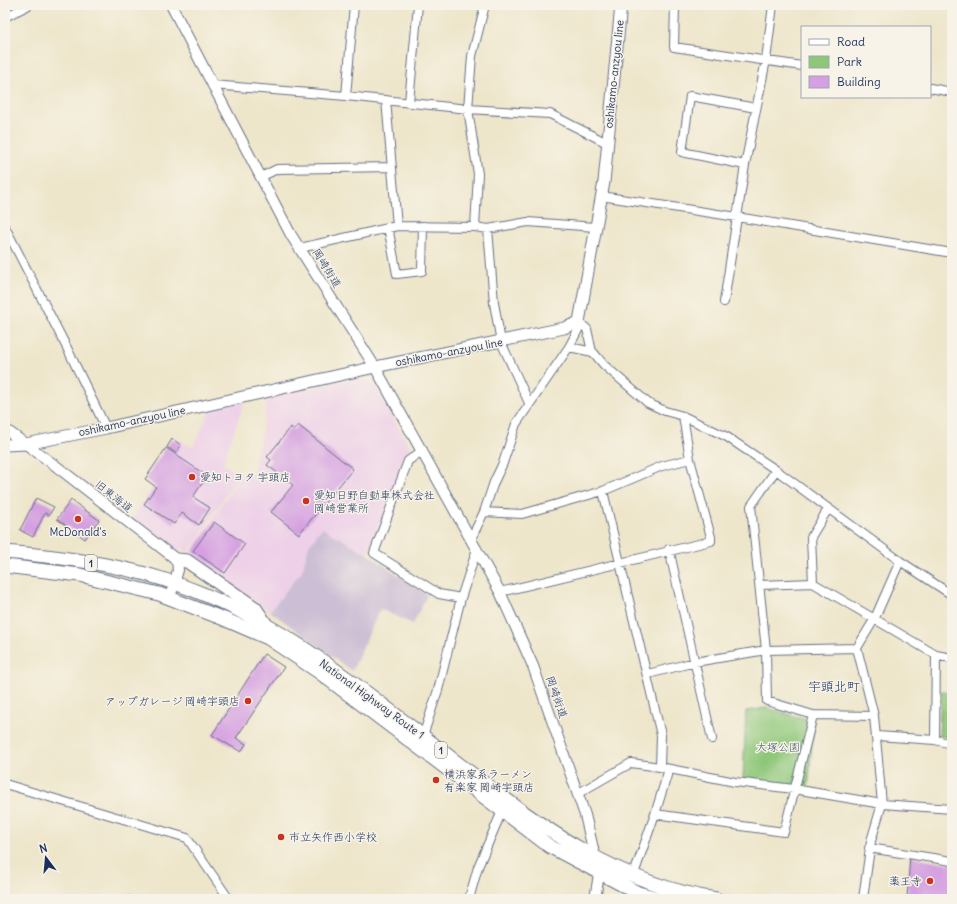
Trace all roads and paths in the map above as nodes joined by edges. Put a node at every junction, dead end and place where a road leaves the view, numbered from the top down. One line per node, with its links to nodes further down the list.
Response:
1 (29, 5): 9 (street)
2 (172, 5): 12 (street, 岡崎街道)
3 (354, 5): 15 (street)
4 (418, 5): 17 (street)
5 (485, 5): 19 (street)
6 (620, 5): 20 (main road, oshikamo-anzyou line)
7 (675, 5): 10 (street)
8 (773, 5): 10 (street)
9 (5, 18)
10 (766, 60): 11 (street); 18 (street)
11 (801, 66)
12 (212, 84): 15 (street); 23 (street, 岡崎街道)
13 (931, 88): 14 (street)
14 (952, 92)
15 (346, 96): 16 (street)
16 (386, 100): 17 (street); 22 (street)
17 (409, 102): 19 (street)
18 (756, 108): 21 (street); 21 (street)
19 (468, 109): 20 (street); 29 (street)
20 (607, 143): 24 (main road, oshikamo-anzyou line)
21 (745, 165): 25 (street)
22 (391, 167): 23 (street); 26 (street)
23 (261, 176): 32 (street, 岡崎街道)
24 (601, 196): 25 (street); 30 (main road, oshikamo-anzyou line)
25 (737, 216): 33 (street); 34 (street)
26 (393, 226): 27 (street); 27 (street); 32 (street)
27 (423, 226): 29 (street)
28 (5, 227): 42 (street)
29 (475, 227): 31 (street)
30 (596, 227): 31 (street); 35 (main road, oshikamo-anzyou line)
31 (488, 229): 36 (street)
32 (300, 248): 39 (street, 岡崎街道)
33 (952, 253)
34 (724, 302)
35 (579, 322): 36 (main road, oshikamo-anzyou line); 37 (street); 38 (street)
36 (501, 342): 39 (main road, oshikamo-anzyou line); 40 (street)
37 (569, 347): 38 (street); 40 (street)
38 (592, 352): 41 (street)
39 (375, 367): 42 (main road, oshikamo-anzyou line); 46 (street, 岡崎街道)
40 (529, 403): 51 (street)
41 (683, 416): 47 (street); 48 (street)
42 (106, 428): 44 (main road, oshikamo-anzyou line)
43 (5, 429): 44 (street, 旧東海道)
44 (26, 444): 45 (main road, oshikamo-anzyou line); 56 (street, 旧東海道)
45 (5, 446)
46 (423, 450): 52 (street, 岡崎街道); 66 (street)
47 (690, 459): 49 (street); 54 (street)
48 (776, 470): 50 (street); 62 (street)
49 (603, 491): 51 (street); 58 (street)
50 (828, 508): 57 (street); 61 (street)
51 (484, 512): 52 (street)
52 (471, 539): 53 (street, 岡崎街道)
53 (477, 549): 63 (street, 岡崎街道); 66 (street)
54 (669, 549): 58 (street); 73 (street)
55 (5, 552): 60 (highway, National Highway Route 1 / 1)
56 (177, 560): 60 (street); 68 (highway)
57 (900, 561): 64 (street); 67 (street)
58 (619, 562): 63 (street); 74 (street)
59 (5, 566): 65 (highway, National Highway Route 1 / 1)
60 (174, 583): 65 (street); 68 (highway, National Highway Route 1 / 1)
61 (814, 583): 62 (street); 67 (street)
62 (760, 585): 70 (street)
63 (500, 592): 85 (street, 岡崎街道)
64 (952, 595)
65 (170, 598): 88 (highway, National Highway Route 1 / 1)
66 (462, 598): 77 (street)
67 (875, 618): 69 (street); 71 (street)
68 (268, 627): 77 (highway, National Highway Route 1 / 1)
69 (857, 648): 70 (street); 76 (street)
70 (766, 650): 73 (street); 75 (street)
71 (936, 655): 72 (street); 80 (street)
72 (952, 658)
73 (695, 662): 74 (street); 79 (street)
74 (648, 674): 82 (street)
75 (814, 715): 76 (street); 84 (street)
76 (874, 716): 78 (street)
77 (423, 736): 91 (highway, National Highway Route 1 / 1)
78 (877, 736): 80 (street); 86 (street)
79 (712, 739)
80 (935, 740): 81 (street)
81 (952, 744)
82 (664, 768): 84 (street); 85 (street); 89 (street)
83 (5, 784): 95 (street)
84 (794, 789): 86 (street); 89 (street)
85 (577, 794): 91 (street, 岡崎街道)
86 (882, 804): 87 (street); 90 (street)
87 (952, 809)
88 (502, 811): 93 (highway, National Highway Route 1 / 1); 96 (street)
89 (656, 814): 94 (street)
90 (870, 848): 92 (street); 100 (street)
91 (596, 859): 93 (street, 岡崎街道); 94 (highway, National Highway Route 1 / 1)
92 (952, 861)
93 (599, 874): 97 (street); 98 (highway, National Highway Route 1 / 1)
94 (633, 877): 99 (highway, National Highway Route 1 / 1)
95 (229, 899)
96 (469, 899)
97 (595, 899)
98 (660, 899)
99 (716, 899)
100 (863, 899)

